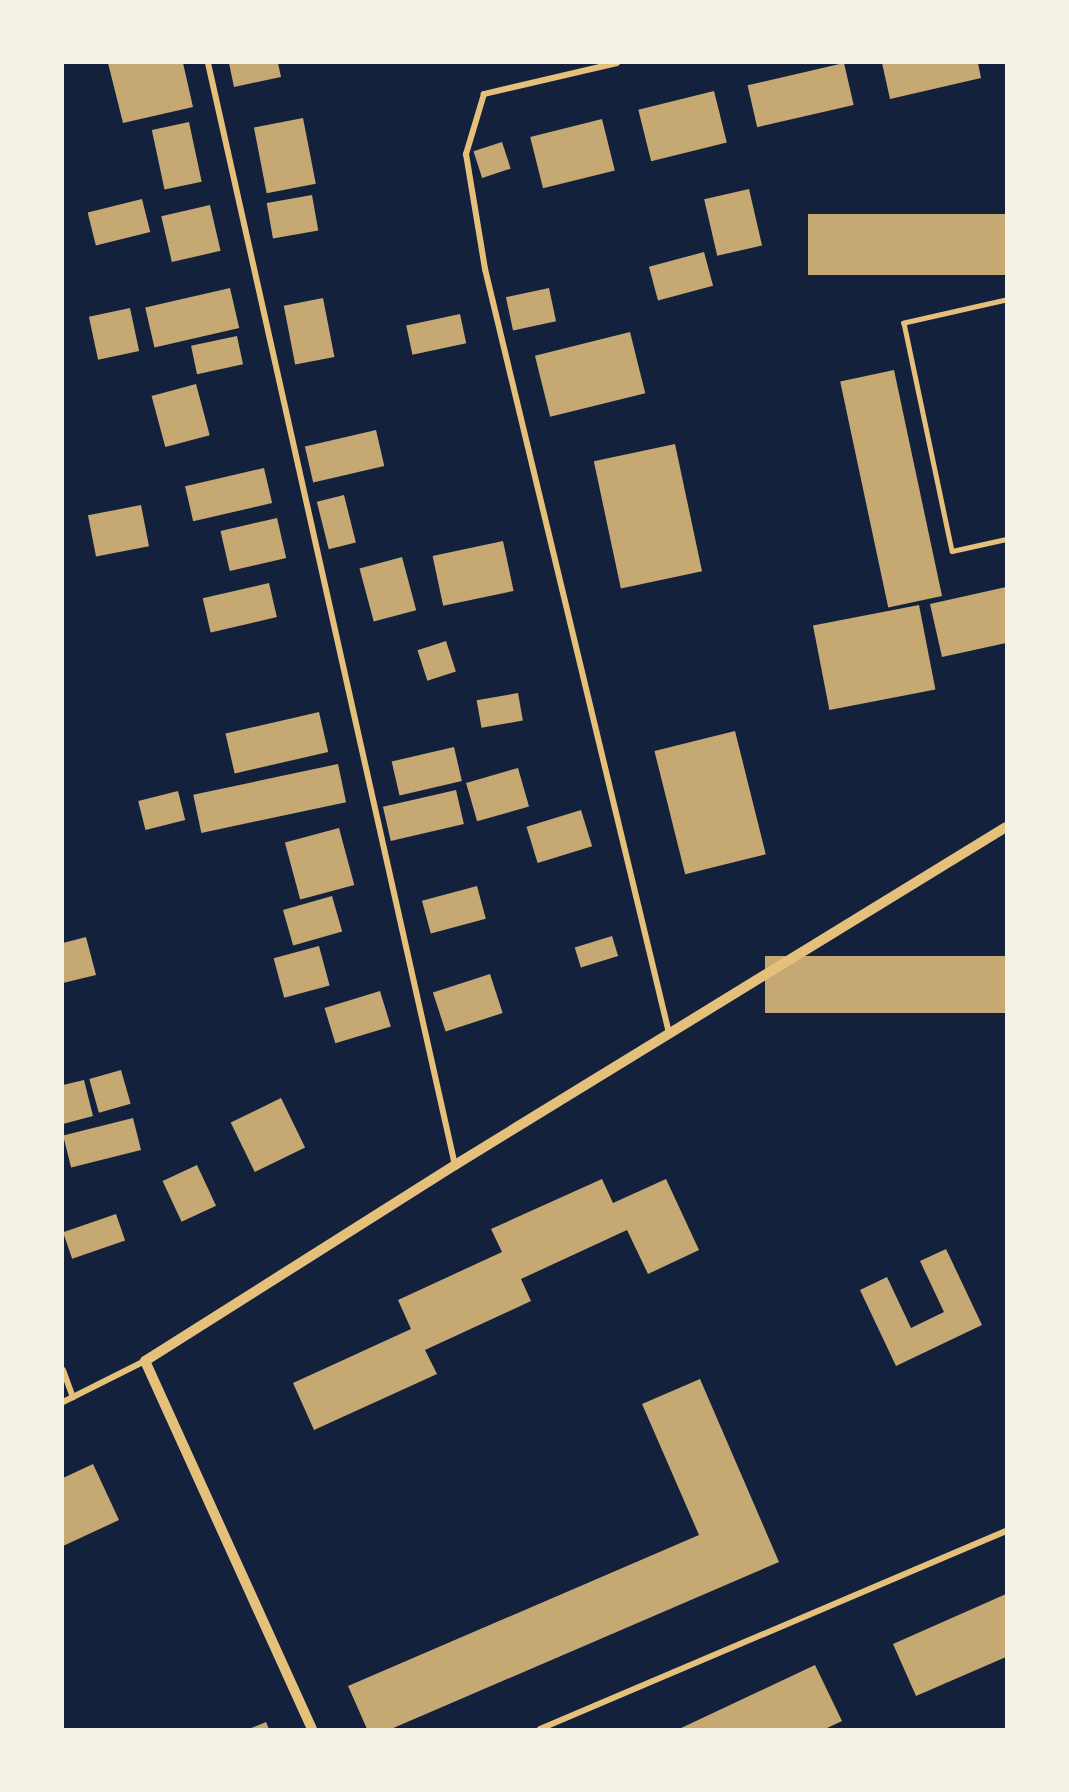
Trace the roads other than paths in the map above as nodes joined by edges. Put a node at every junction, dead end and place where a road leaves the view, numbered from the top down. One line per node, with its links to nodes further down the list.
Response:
1 (208, 63): 7 (street)
2 (616, 63): 6 (street)
3 (1006, 300): 4 (lane)
4 (1006, 539)
5 (1006, 827): 6 (street)
6 (669, 1033): 7 (street)
7 (455, 1165): 8 (street)
8 (146, 1361): 10 (street); 13 (street)
9 (63, 1370): 10 (street)
10 (73, 1398): 11 (street)
11 (63, 1402)
12 (1006, 1531): 14 (street)
13 (312, 1729)
14 (540, 1729)

